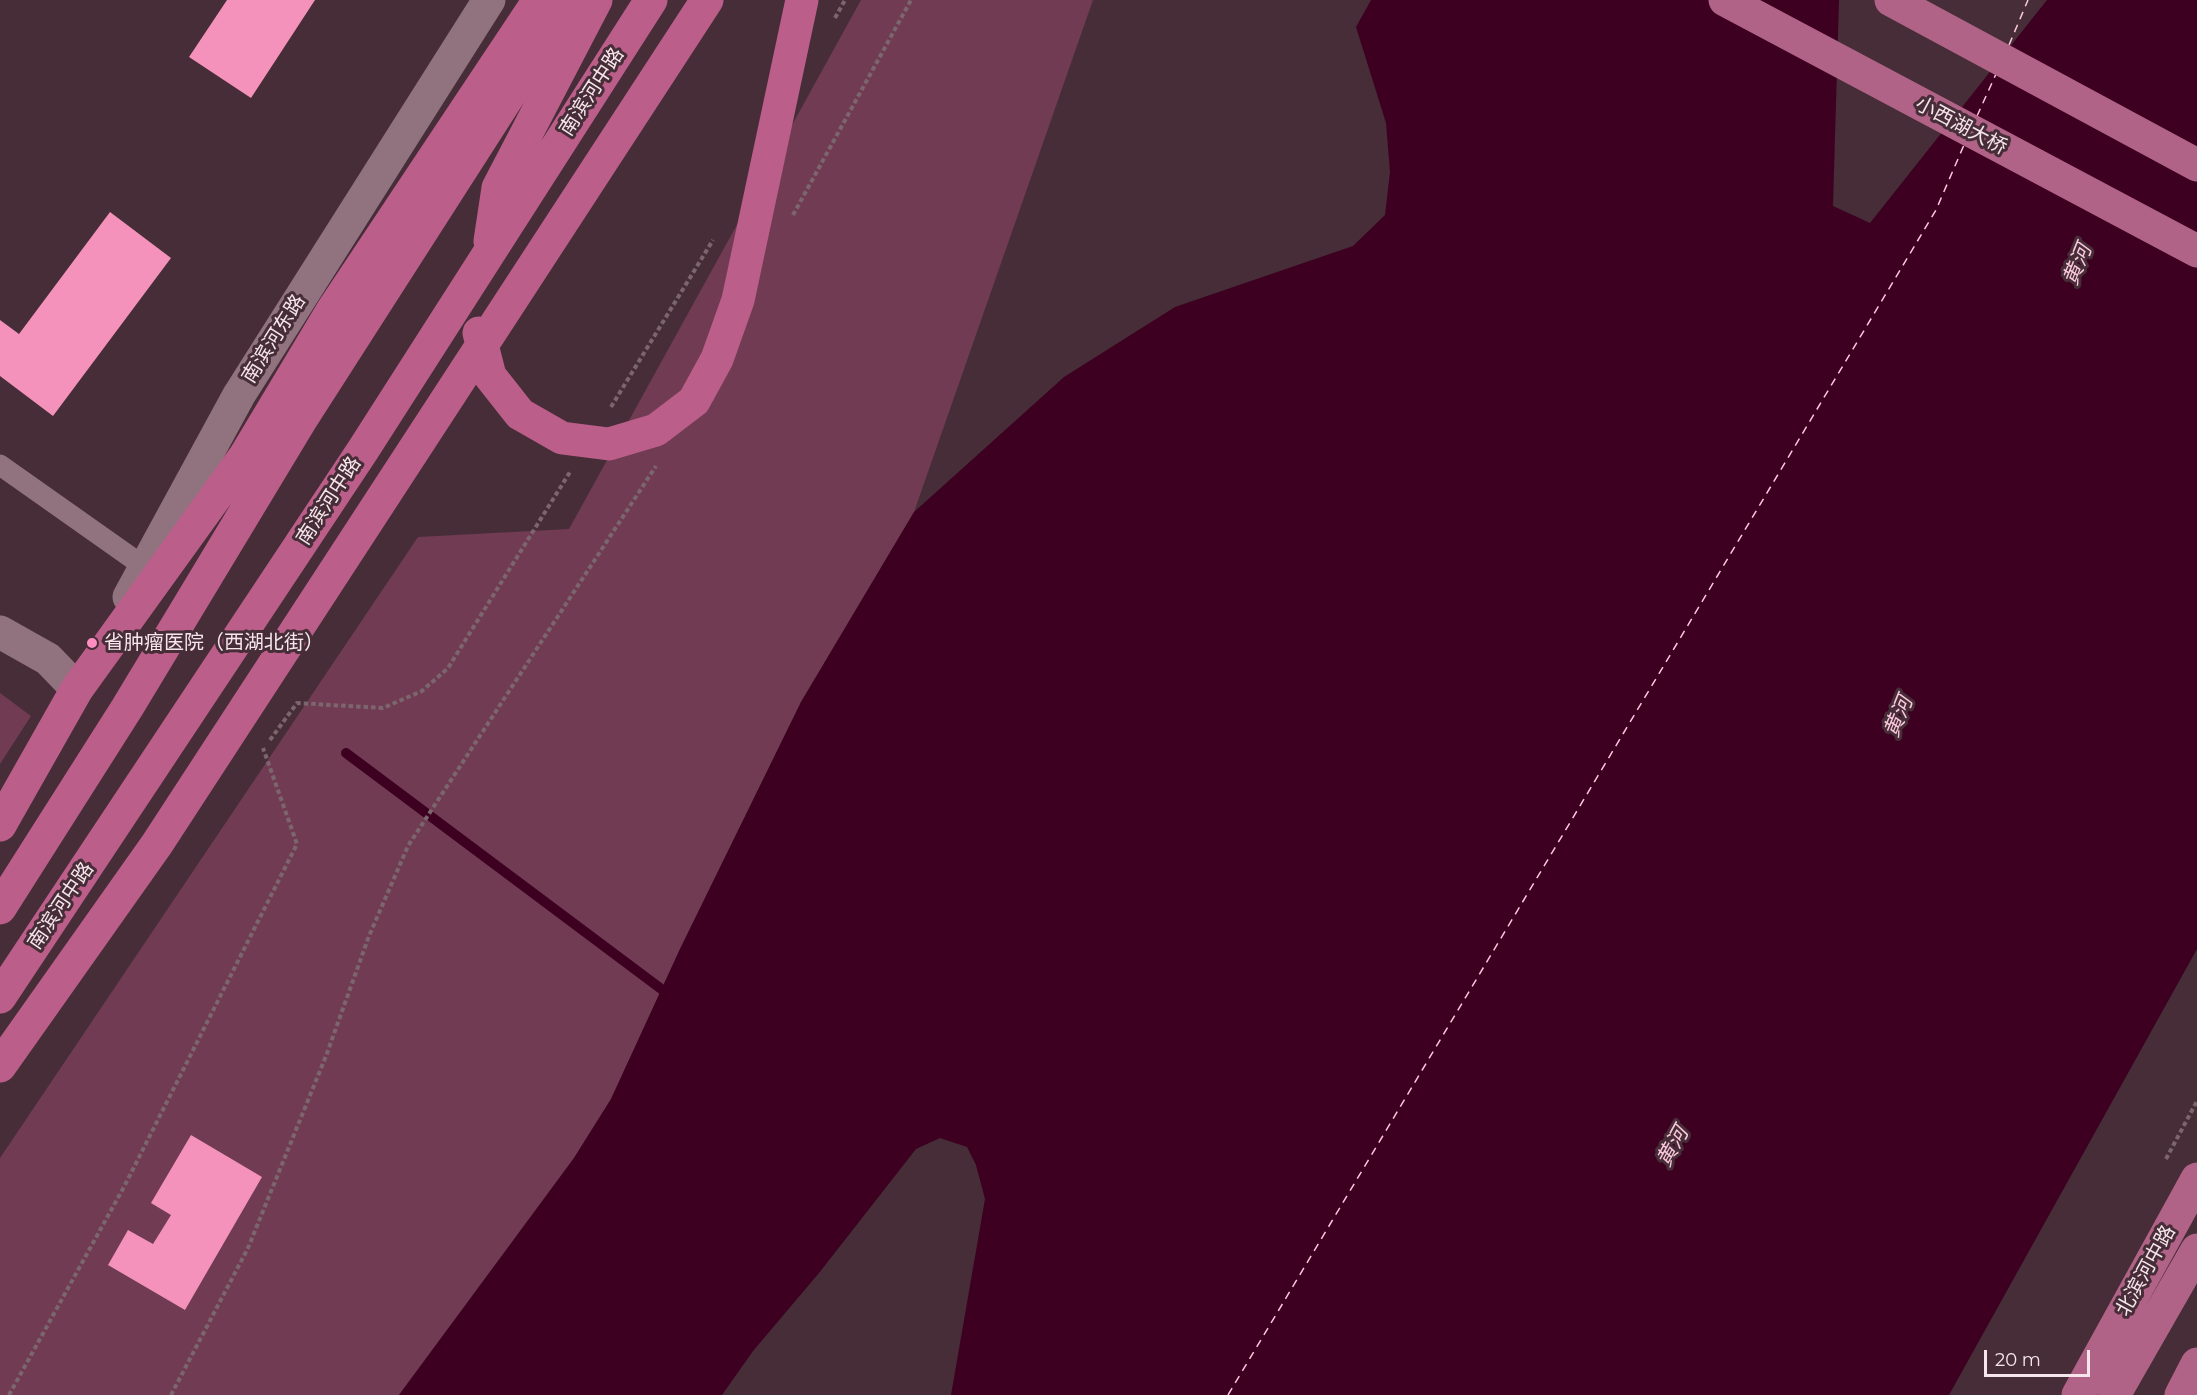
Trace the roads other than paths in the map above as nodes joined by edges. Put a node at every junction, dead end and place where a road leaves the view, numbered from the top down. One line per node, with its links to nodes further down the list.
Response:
1 (489, 0): 13 (street, 南滨河东路)
2 (538, 0): 15 (highway)
3 (570, 0): 17 (highway)
4 (596, 0): 7 (highway)
5 (651, 0): 18 (highway, 南滨河中路)
6 (707, 0): 19 (highway)
7 (802, 0)
8 (1725, 0): 11 (main road, 小西湖大桥)
9 (1891, 0): 10 (main road)
10 (2197, 165)
11 (2197, 251)
12 (0, 465): 13 (lane)
13 (146, 568): 15 (street, 南滨河东路)
14 (0, 632): 15 (street)
15 (77, 689): 16 (highway)
16 (0, 825)
17 (0, 908)
18 (0, 997)
19 (0, 1066)
20 (2197, 1179): 23 (main road, 北滨河中路)
21 (2197, 1250): 24 (main road)
22 (2197, 1364): 25 (main road)
23 (2078, 1395)
24 (2114, 1395)
25 (2181, 1395)

